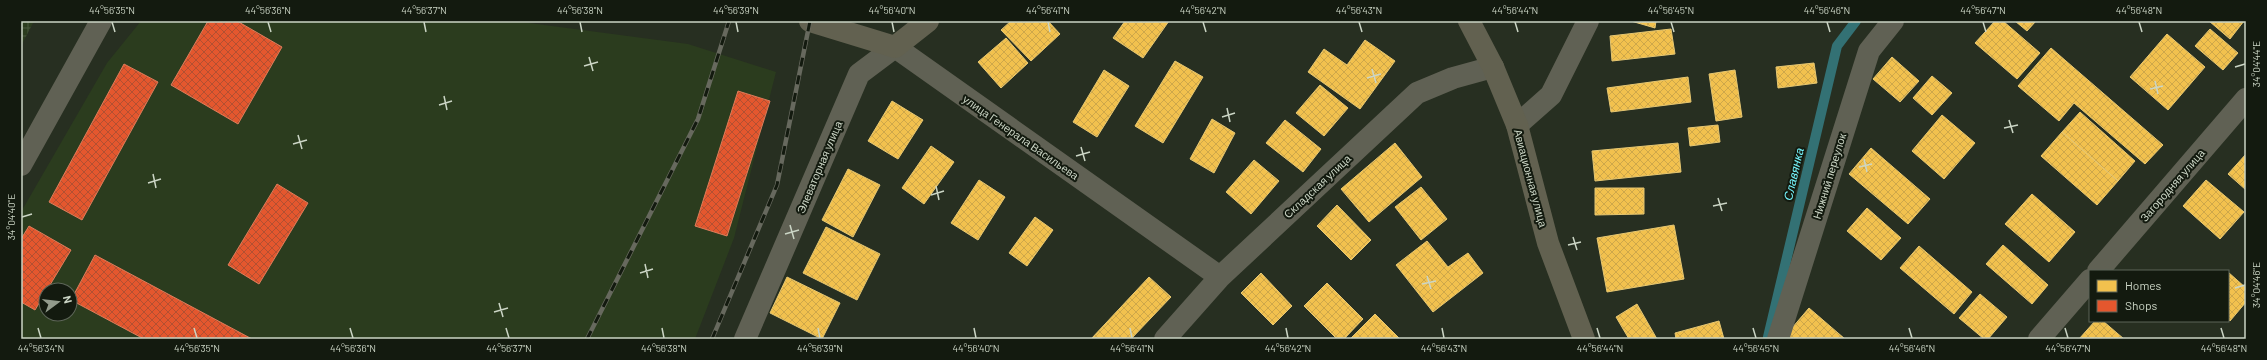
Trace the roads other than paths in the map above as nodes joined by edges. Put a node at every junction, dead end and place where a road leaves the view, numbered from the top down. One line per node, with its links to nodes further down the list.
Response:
1 (101, 21): 11 (street)
2 (810, 21): 7 (main road, улица Генерала Васильева)
3 (928, 21): 7 (main road, Элеваторная улица)
4 (1469, 21): 8 (main road, Авиационная улица)
5 (1588, 21): 10 (street)
6 (1893, 21): 18 (street, Нижний переулок)
7 (895, 47): 13 (street, улица Генерала Васильева); 15 (street, Элеваторная улица)
8 (1493, 67): 10 (main road, Авиационная улица); 13 (street, Складская улица)
9 (2246, 99): 12 (street, Загородняя улица)
10 (1517, 125): 17 (main road, Авиационная улица)
11 (21, 165)
12 (2099, 270)
13 (1220, 277): 16 (street, Складская улица)
14 (2089, 281): 19 (street)
15 (745, 339)
16 (1165, 339)
17 (1584, 339)
18 (1778, 339)
19 (2039, 339)

